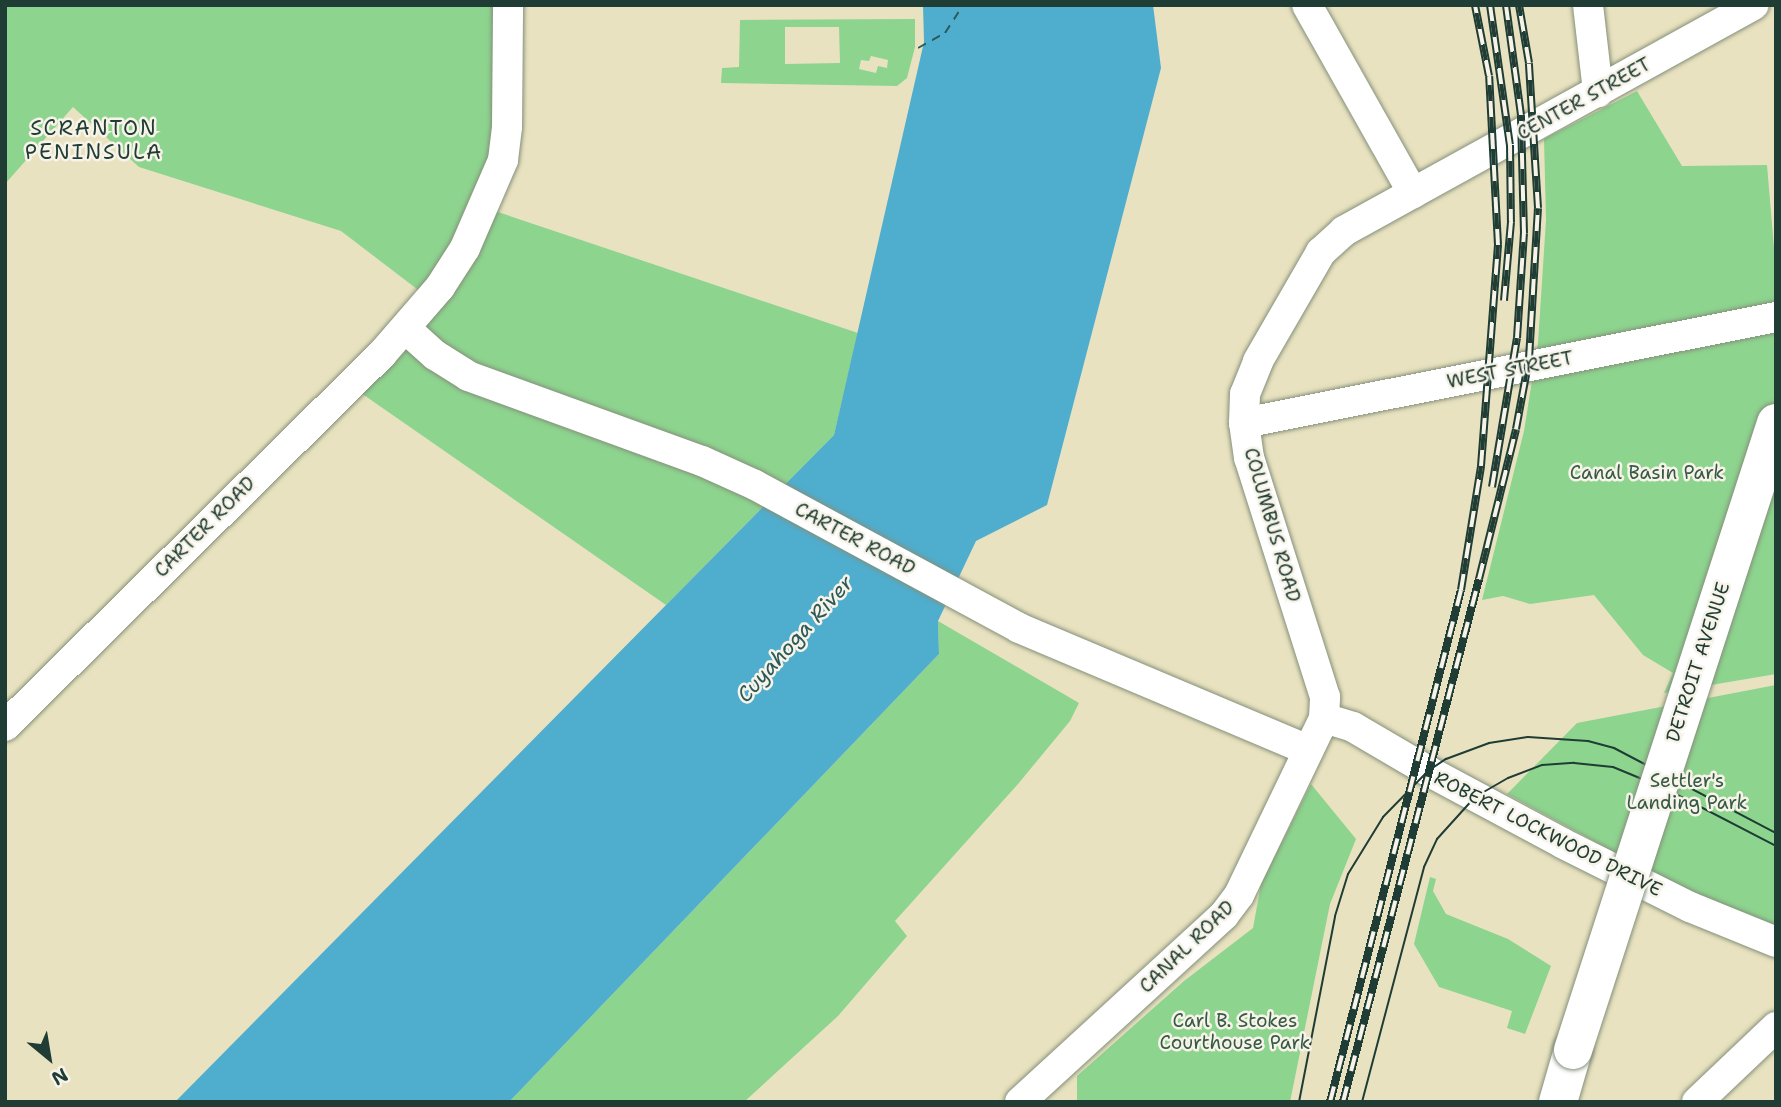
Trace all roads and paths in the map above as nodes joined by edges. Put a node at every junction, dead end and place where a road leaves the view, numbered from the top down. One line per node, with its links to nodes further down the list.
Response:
1 (508, 5): 8 (street, CARTER ROAD)
2 (1307, 5): 6 (street)
3 (1588, 5): 5 (street)
4 (1754, 5): 5 (street, CENTER STREET)
5 (1598, 92): 6 (street, CENTER STREET)
6 (1413, 192): 9 (street, COLUMBUS ROAD)
7 (1776, 317): 9 (street, WEST STREET)
8 (406, 329): 12 (street, CARTER ROAD); 13 (street, CARTER ROAD)
9 (1244, 423): 11 (street, COLUMBUS ROAD)
10 (1776, 423): 17 (main road, DETROIT AVENUE, bridge)
11 (1324, 719): 13 (street, CANAL ROAD); 14 (street, ROBERT LOCKWOOD DRIVE)
12 (5, 726)
13 (1308, 750): 16 (street, CANAL ROAD)
14 (1776, 942)
15 (1776, 1027): 18 (street)
16 (1020, 1102)
17 (1558, 1102)
18 (1697, 1102)

